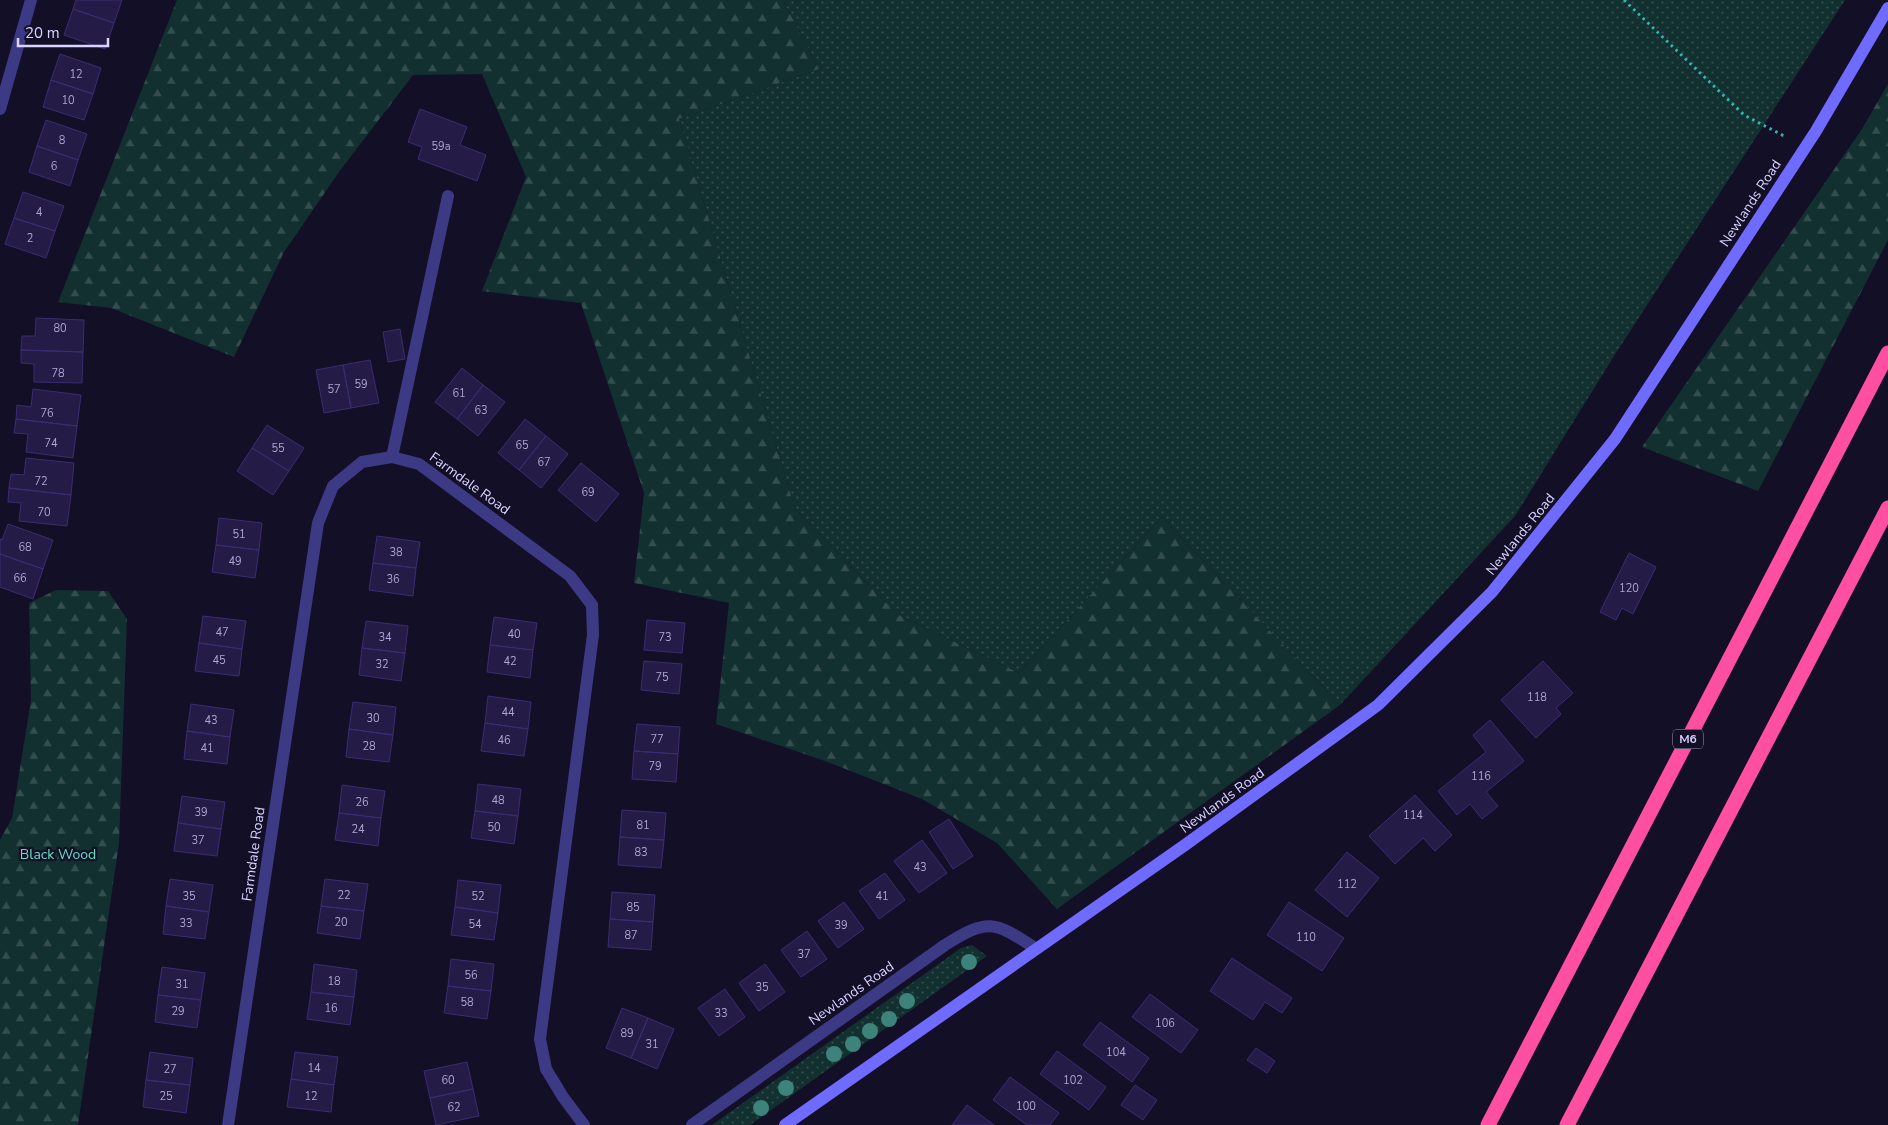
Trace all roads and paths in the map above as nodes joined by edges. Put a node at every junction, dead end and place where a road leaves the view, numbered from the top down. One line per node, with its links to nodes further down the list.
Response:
1 (31, 0): 4 (street)
2 (1624, 0): 5 (path)
3 (1888, 8): 5 (street, Newlands Road)
4 (0, 109)
5 (1804, 147): 10 (street, Newlands Road)
6 (448, 196): 8 (street)
7 (1888, 354): 15 (highway, M6)
8 (392, 457): 11 (street, Farmdale Road); 12 (street, Farmdale Road)
9 (1888, 508): 16 (highway)
10 (1035, 948): 13 (street, Newlands Road); 14 (street, Newlands Road)
11 (228, 1125)
12 (584, 1125)
13 (692, 1125)
14 (785, 1125)
15 (1488, 1125)
16 (1567, 1125)

